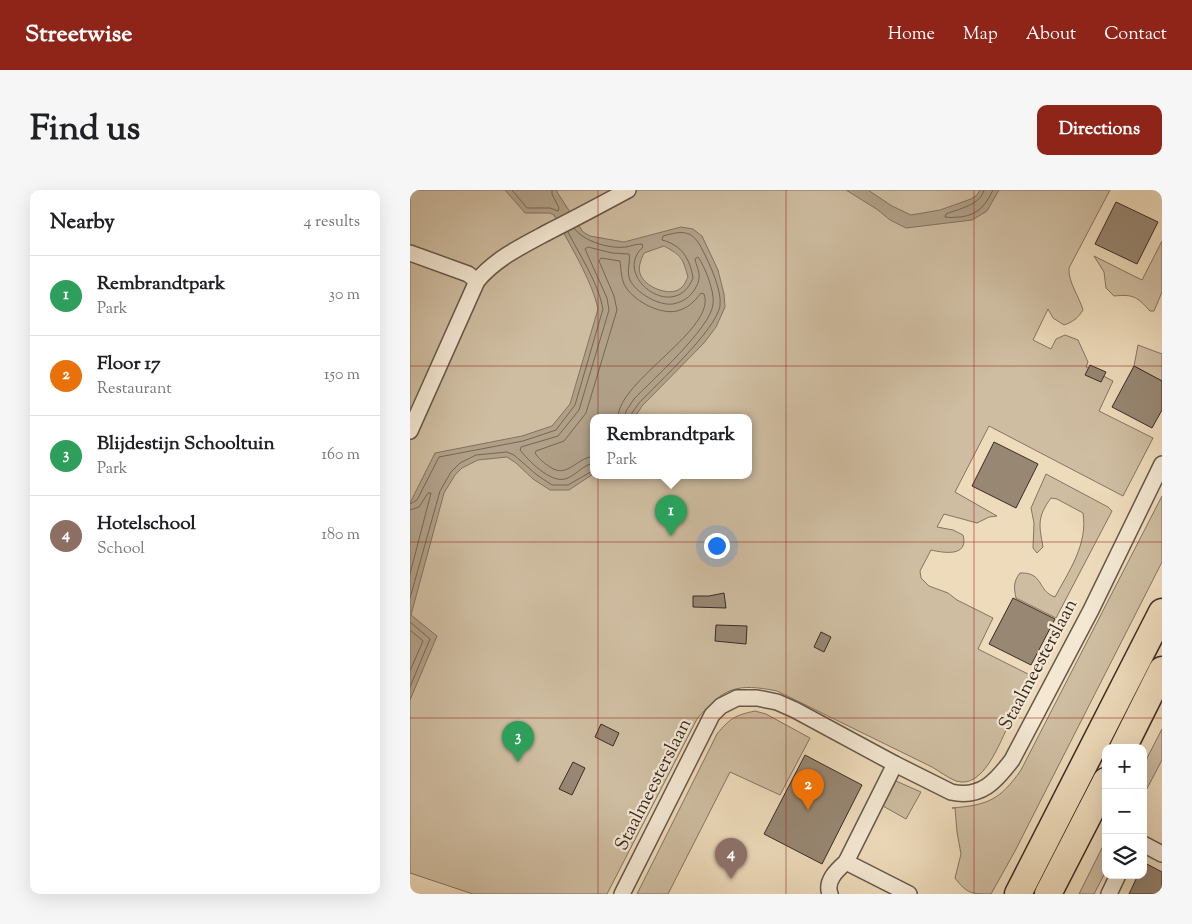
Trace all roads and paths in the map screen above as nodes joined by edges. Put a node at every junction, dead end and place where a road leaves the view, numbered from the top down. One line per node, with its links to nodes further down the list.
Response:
1 (628, 190): 3 (street)
2 (410, 253): 3 (street)
3 (477, 281): 4 (street)
4 (410, 431)
5 (1162, 464): 9 (street, Staalmeesterslaan)
6 (1162, 612): 12 (highway)
7 (1162, 670): 8 (highway)
8 (1124, 744)
9 (895, 764): 15 (street); 17 (street, Staalmeesterslaan)
10 (1102, 789): 14 (highway)
11 (1147, 846): 13 (street)
12 (1040, 850): 20 (highway); 21 (highway)
13 (1162, 854)
14 (1068, 855): 22 (highway); 23 (highway)
15 (846, 862): 18 (street); 19 (street)
16 (1116, 879): 24 (street)
17 (622, 894)
18 (830, 894)
19 (909, 894)
20 (1006, 894)
21 (1018, 894)
22 (1048, 894)
23 (1057, 894)
24 (1109, 894)

